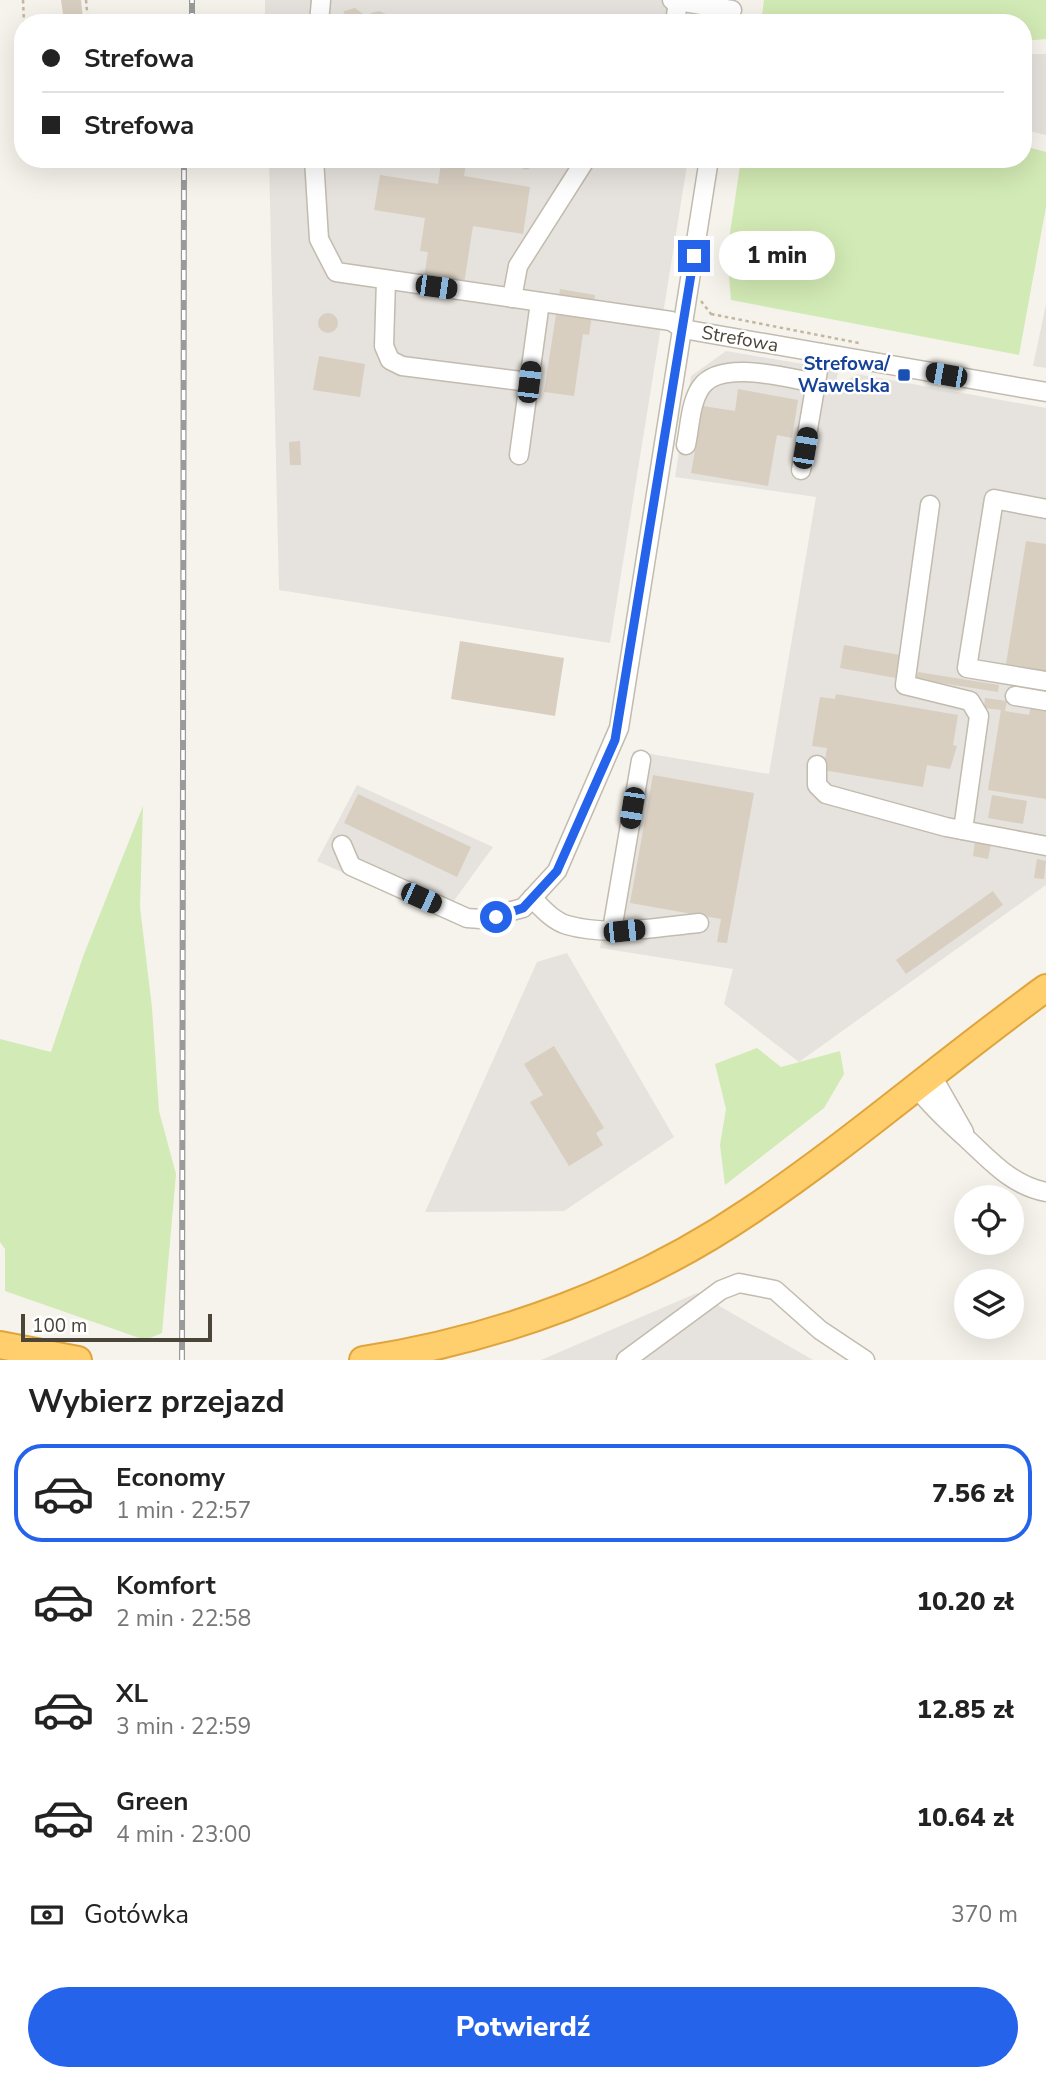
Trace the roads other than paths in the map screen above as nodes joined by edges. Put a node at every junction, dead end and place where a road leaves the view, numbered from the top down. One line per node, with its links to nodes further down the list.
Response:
1 (672, 0): 2 (street)
2 (678, 1): 3 (street)
3 (732, 11)
4 (315, 168): 7 (street)
5 (580, 168): 8 (street)
6 (708, 168): 10 (street, Strefowa)
7 (386, 280): 8 (street); 12 (street)
8 (512, 298): 9 (street)
9 (540, 302): 10 (street); 12 (street)
10 (683, 329): 11 (street, Strefowa); 28 (street, Strefowa)
11 (821, 353): 13 (street); 14 (street, Strefowa)
12 (529, 382): 16 (street)
13 (816, 383): 15 (street); 17 (street)
14 (1046, 392)
15 (686, 445)
16 (519, 455)
17 (801, 470)
18 (930, 505): 25 (street)
19 (1046, 509): 20 (street)
20 (1046, 681)
21 (1015, 696): 22 (street)
22 (1046, 701)
23 (640, 760): 30 (street)
24 (817, 765): 25 (street)
25 (962, 830): 27 (street)
26 (342, 845): 28 (street)
27 (1046, 846)
28 (527, 903): 30 (street)
29 (699, 923): 30 (street)
30 (612, 930)
31 (1046, 988): 32 (highway)
32 (925, 1082): 33 (street); 36 (highway)
33 (1046, 1192)
34 (0, 1345): 35 (highway)
35 (78, 1360)
36 (363, 1360)
37 (626, 1360): 38 (street)
38 (865, 1360)

